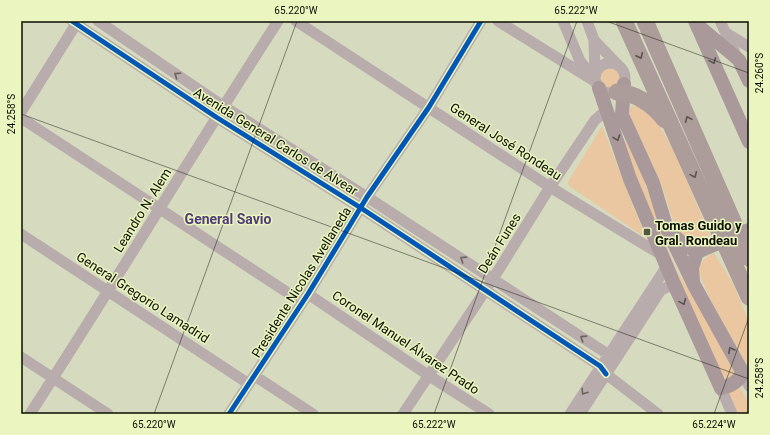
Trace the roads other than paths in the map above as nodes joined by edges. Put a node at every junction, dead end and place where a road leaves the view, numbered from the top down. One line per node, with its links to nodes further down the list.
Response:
1 (98, 21): 21 (street, Avenida General Carlos de Alvear, one-way to 1)
2 (278, 21): 21 (street, Leandro N. Alem)
3 (296, 21): 22 (street, General José Rondeau)
4 (481, 21): 22 (street, Presidente Nicolas Avellaneda)
5 (498, 21): 18 (street)
6 (563, 21): 18 (street)
7 (587, 21): 14 (street)
8 (624, 21): 27 (highway, one-way to 27)
9 (645, 21): 37 (highway, one-way to 9)
10 (720, 21): 13 (street)
11 (75, 22): 24 (street); 25 (street, Avenida General Carlos de Alvear)
12 (696, 23): 16 (main road); 28 (main road, one-way to 28)
13 (726, 33): 15 (street); 16 (street)
14 (594, 40): 17 (street); 18 (street)
15 (749, 47)
16 (739, 60): 19 (main road)
17 (618, 65): 18 (street); 20 (street)
18 (596, 81): 20 (street); 23 (main road)
19 (749, 81)
20 (621, 94): 27 (highway); 33 (main road)
21 (223, 106): 25 (street, Leandro N. Alem); 30 (street, Avenida General Carlos de Alvear)
22 (429, 107): 29 (street, General José Rondeau); 30 (street, Presidente Nicolas Avellaneda)
23 (607, 110): 29 (street, Deán Funes); 38 (main road, one-way to 38)
24 (21, 112)
25 (216, 117): 31 (street, Leandro N. Alem); 32 (street, Avenida General Carlos de Alvear)
26 (21, 118): 31 (street, Coronel Manuel Álvarez Prado)
27 (677, 136): 44 (highway, one-way to 44)
28 (749, 138)
29 (550, 187): 38 (street, General José Rondeau); 39 (street, Deán Funes)
30 (367, 197): 32 (street, Presidente Nicolas Avellaneda); 39 (street, Avenida General Carlos de Alvear, one-way to 30)
31 (160, 208): 42 (street, Leandro N. Alem); 45 (street, Coronel Manuel Álvarez Prado)
32 (360, 208): 43 (street, Avenida General Carlos de Alvear); 45 (street, Presidente Nicolas Avellaneda)
33 (667, 229): 36 (main road); 41 (main road)
34 (749, 230): 36 (main road, bridge)
35 (21, 234): 42 (street, General Gregorio Lamadrid)
36 (697, 252): 41 (main road)
37 (749, 258)
38 (665, 261): 40 (main road); 47 (street)
39 (493, 279): 43 (street, Deán Funes); 47 (street, Avenida General Carlos de Alvear, one-way to 39)
40 (674, 284): 47 (street); 53 (main road, one-way to 53)
41 (694, 285): 52 (main road, one-way to 41)
42 (108, 290): 50 (street, Leandro N. Alem); 51 (street, General Gregorio Lamadrid)
43 (486, 290): 48 (street, Avenida General Carlos de Alvear); 49 (street, Deán Funes)
44 (749, 296)
45 (305, 298): 49 (street, Coronel Manuel Álvarez Prado); 51 (street, Presidente Nicolas Avellaneda)
46 (21, 357): 50 (street)
47 (612, 357): 48 (street)
48 (603, 370): 60 (street, one-way to 60); 61 (street); 62 (street, Avenida General Carlos de Alvear)
49 (428, 375): 58 (street, Deán Funes); 59 (street, Coronel Manuel Álvarez Prado)
50 (53, 378): 54 (street, Leandro N. Alem); 55 (street)
51 (252, 380): 56 (street, Presidente Nicolas Avellaneda); 57 (street, General Gregorio Lamadrid)
52 (746, 380): 53 (main road)
53 (721, 388): 63 (street)
54 (30, 414)
55 (108, 414)
56 (229, 414)
57 (313, 414)
58 (404, 414)
59 (489, 414)
60 (570, 414)
61 (580, 414)
62 (658, 414)
63 (732, 414)

